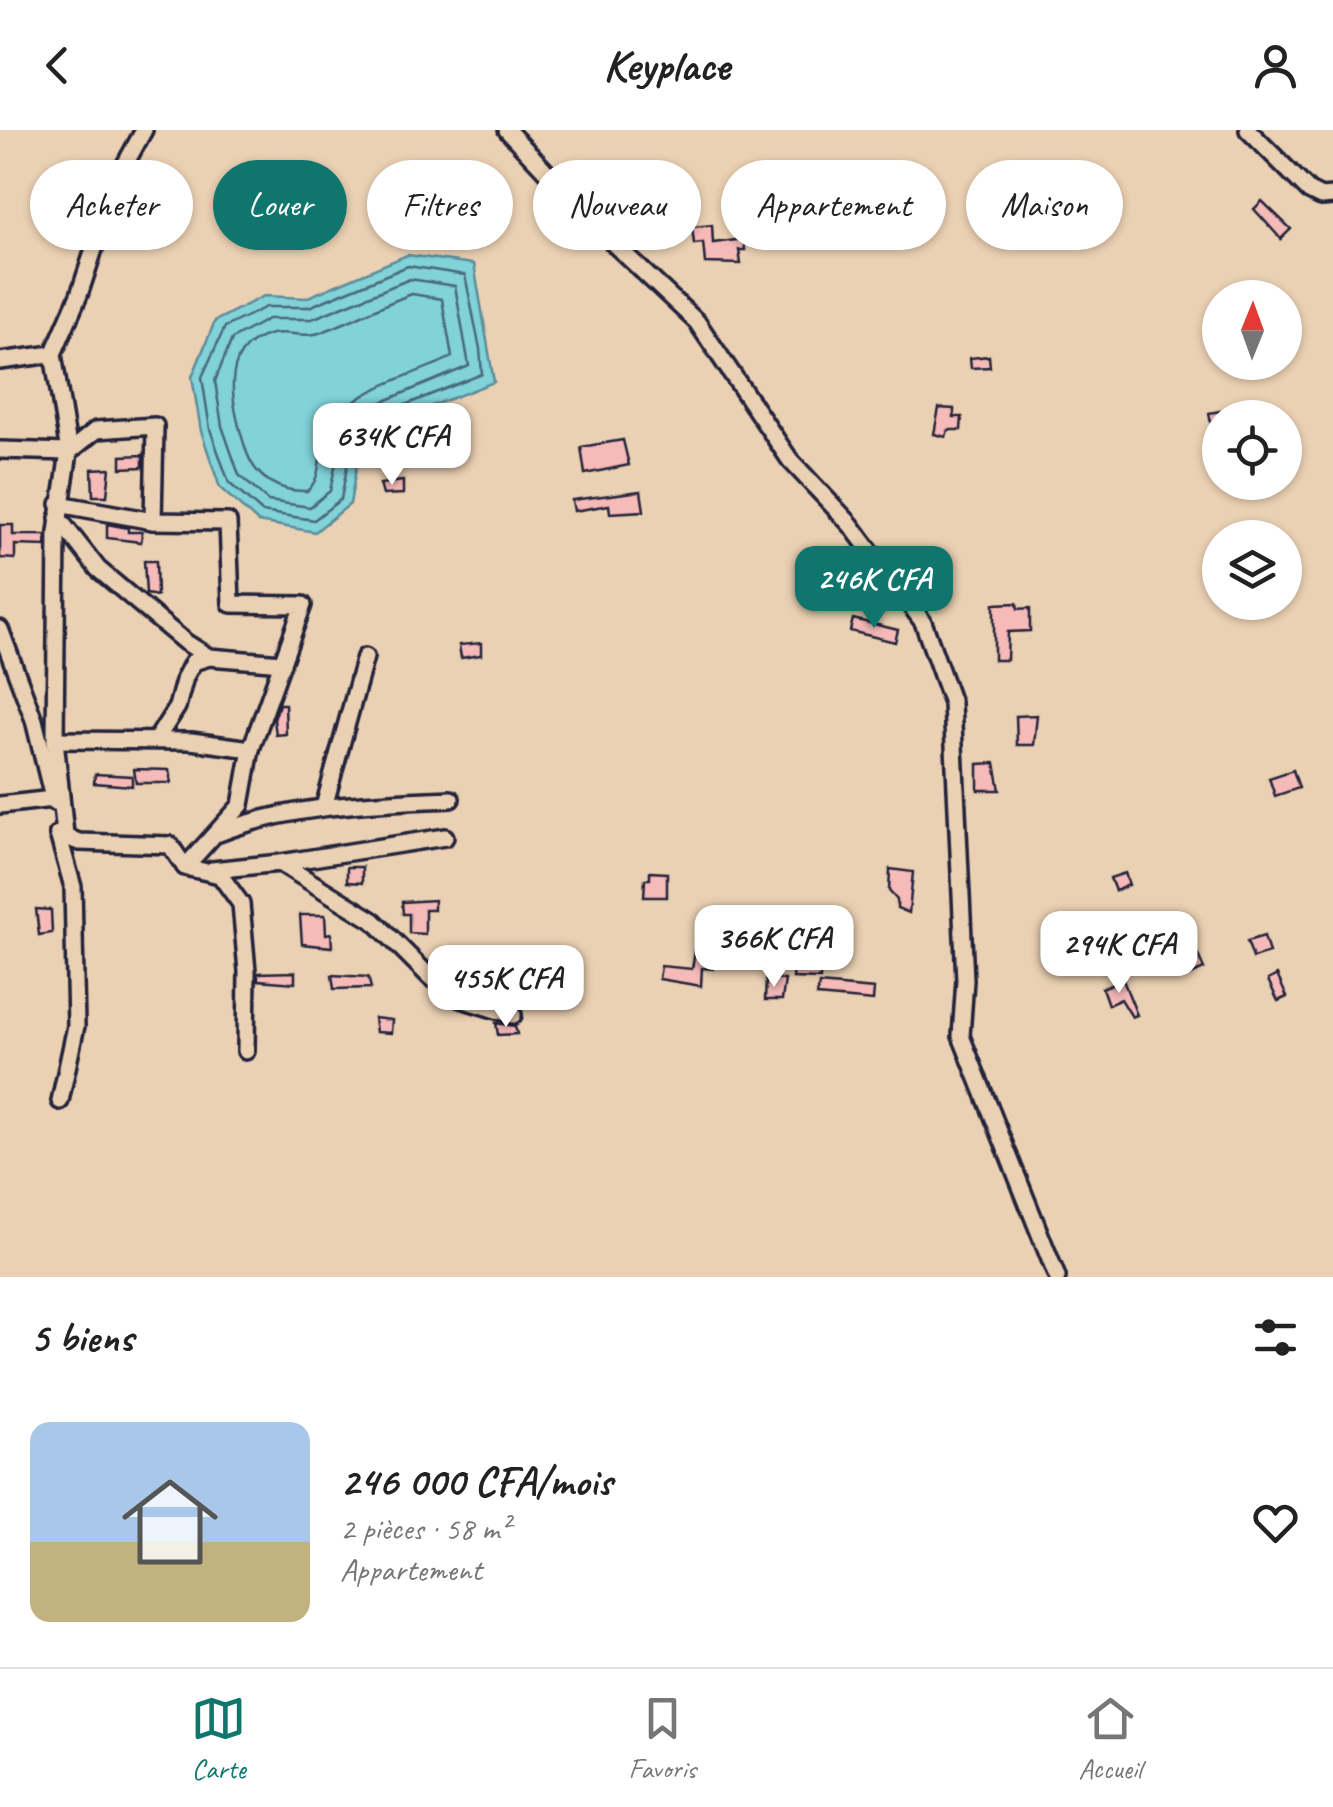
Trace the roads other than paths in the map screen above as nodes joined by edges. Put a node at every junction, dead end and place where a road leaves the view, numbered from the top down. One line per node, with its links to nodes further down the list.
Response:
1 (144, 130): 5 (street)
2 (507, 130): 31 (street)
3 (1248, 130): 4 (street)
4 (1333, 196)
5 (52, 354): 6 (street); 8 (street)
6 (0, 362)
7 (0, 450): 8 (street)
8 (70, 452): 9 (street); 10 (street)
9 (59, 511): 10 (street); 13 (street); 15 (street)
10 (153, 521): 14 (street)
11 (0, 629): 18 (street)
12 (365, 657): 21 (street)
13 (209, 658): 14 (street); 16 (street)
14 (282, 663): 17 (street)
15 (55, 740): 16 (street); 22 (street)
16 (156, 740): 17 (street)
17 (252, 749): 23 (street)
18 (53, 798): 20 (street); 22 (street)
19 (451, 799): 21 (street)
20 (0, 805)
21 (324, 807): 23 (street)
22 (61, 834): 26 (street); 30 (street)
23 (214, 834): 26 (street)
24 (446, 837): 25 (street)
25 (280, 863): 27 (street); 28 (street)
26 (185, 867): 27 (street)
27 (209, 870): 29 (street)
28 (513, 1016)
29 (246, 1051)
30 (60, 1101)
31 (1057, 1277)

